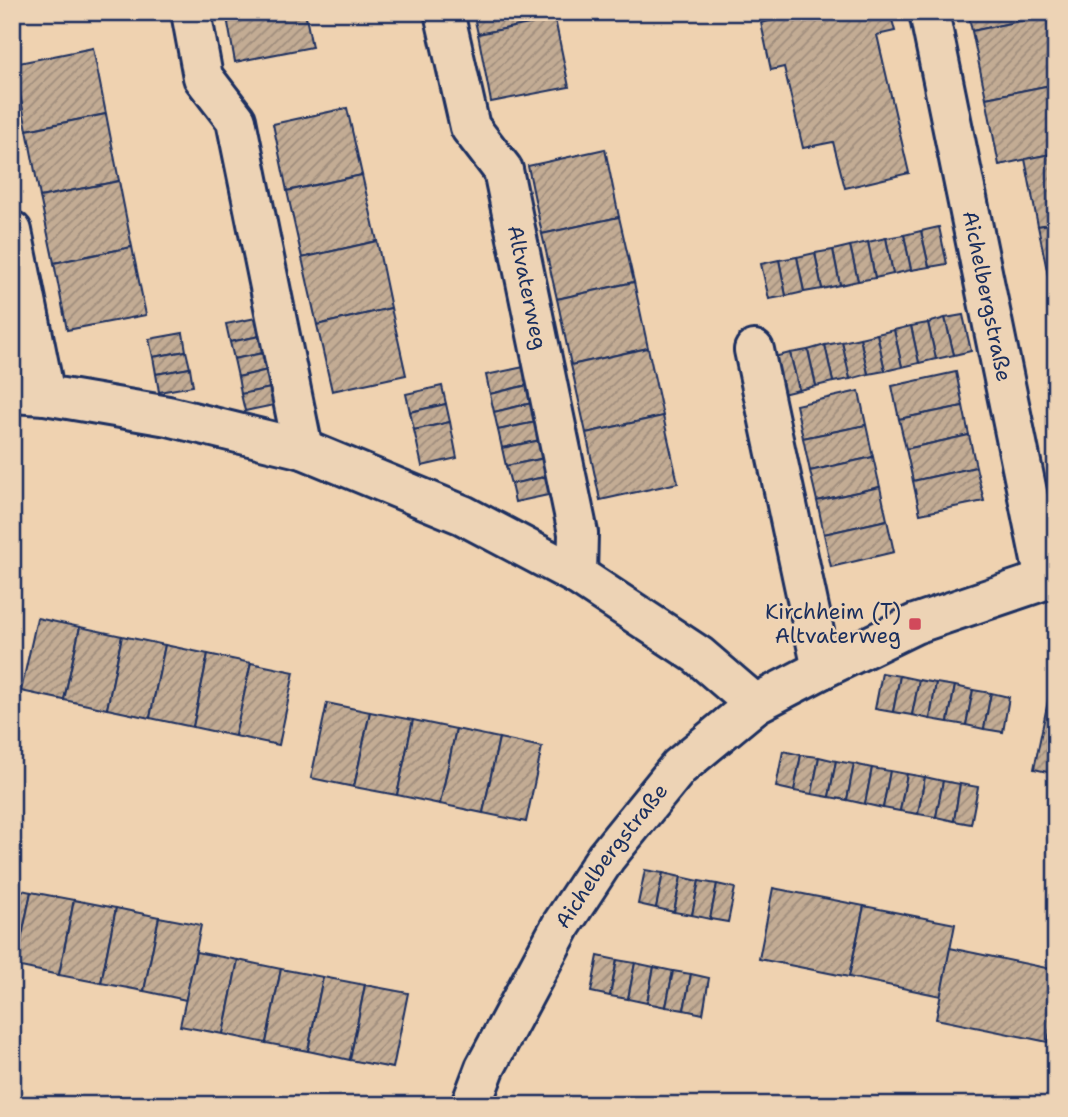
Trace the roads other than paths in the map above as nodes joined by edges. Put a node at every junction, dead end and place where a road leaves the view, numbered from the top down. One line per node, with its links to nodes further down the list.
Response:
1 (191, 12): 7 (street)
2 (444, 12): 8 (street, Altvaterweg)
3 (929, 12): 9 (street, Aichelbergstraße)
4 (12, 231): 6 (street)
5 (754, 350): 10 (street)
6 (29, 394): 7 (street)
7 (303, 449): 8 (street)
8 (576, 575): 11 (street)
9 (1050, 580): 10 (street, Aichelbergstraße)
10 (821, 669): 11 (street, Aichelbergstraße)
11 (755, 705): 12 (street, Aichelbergstraße)
12 (471, 1105)

